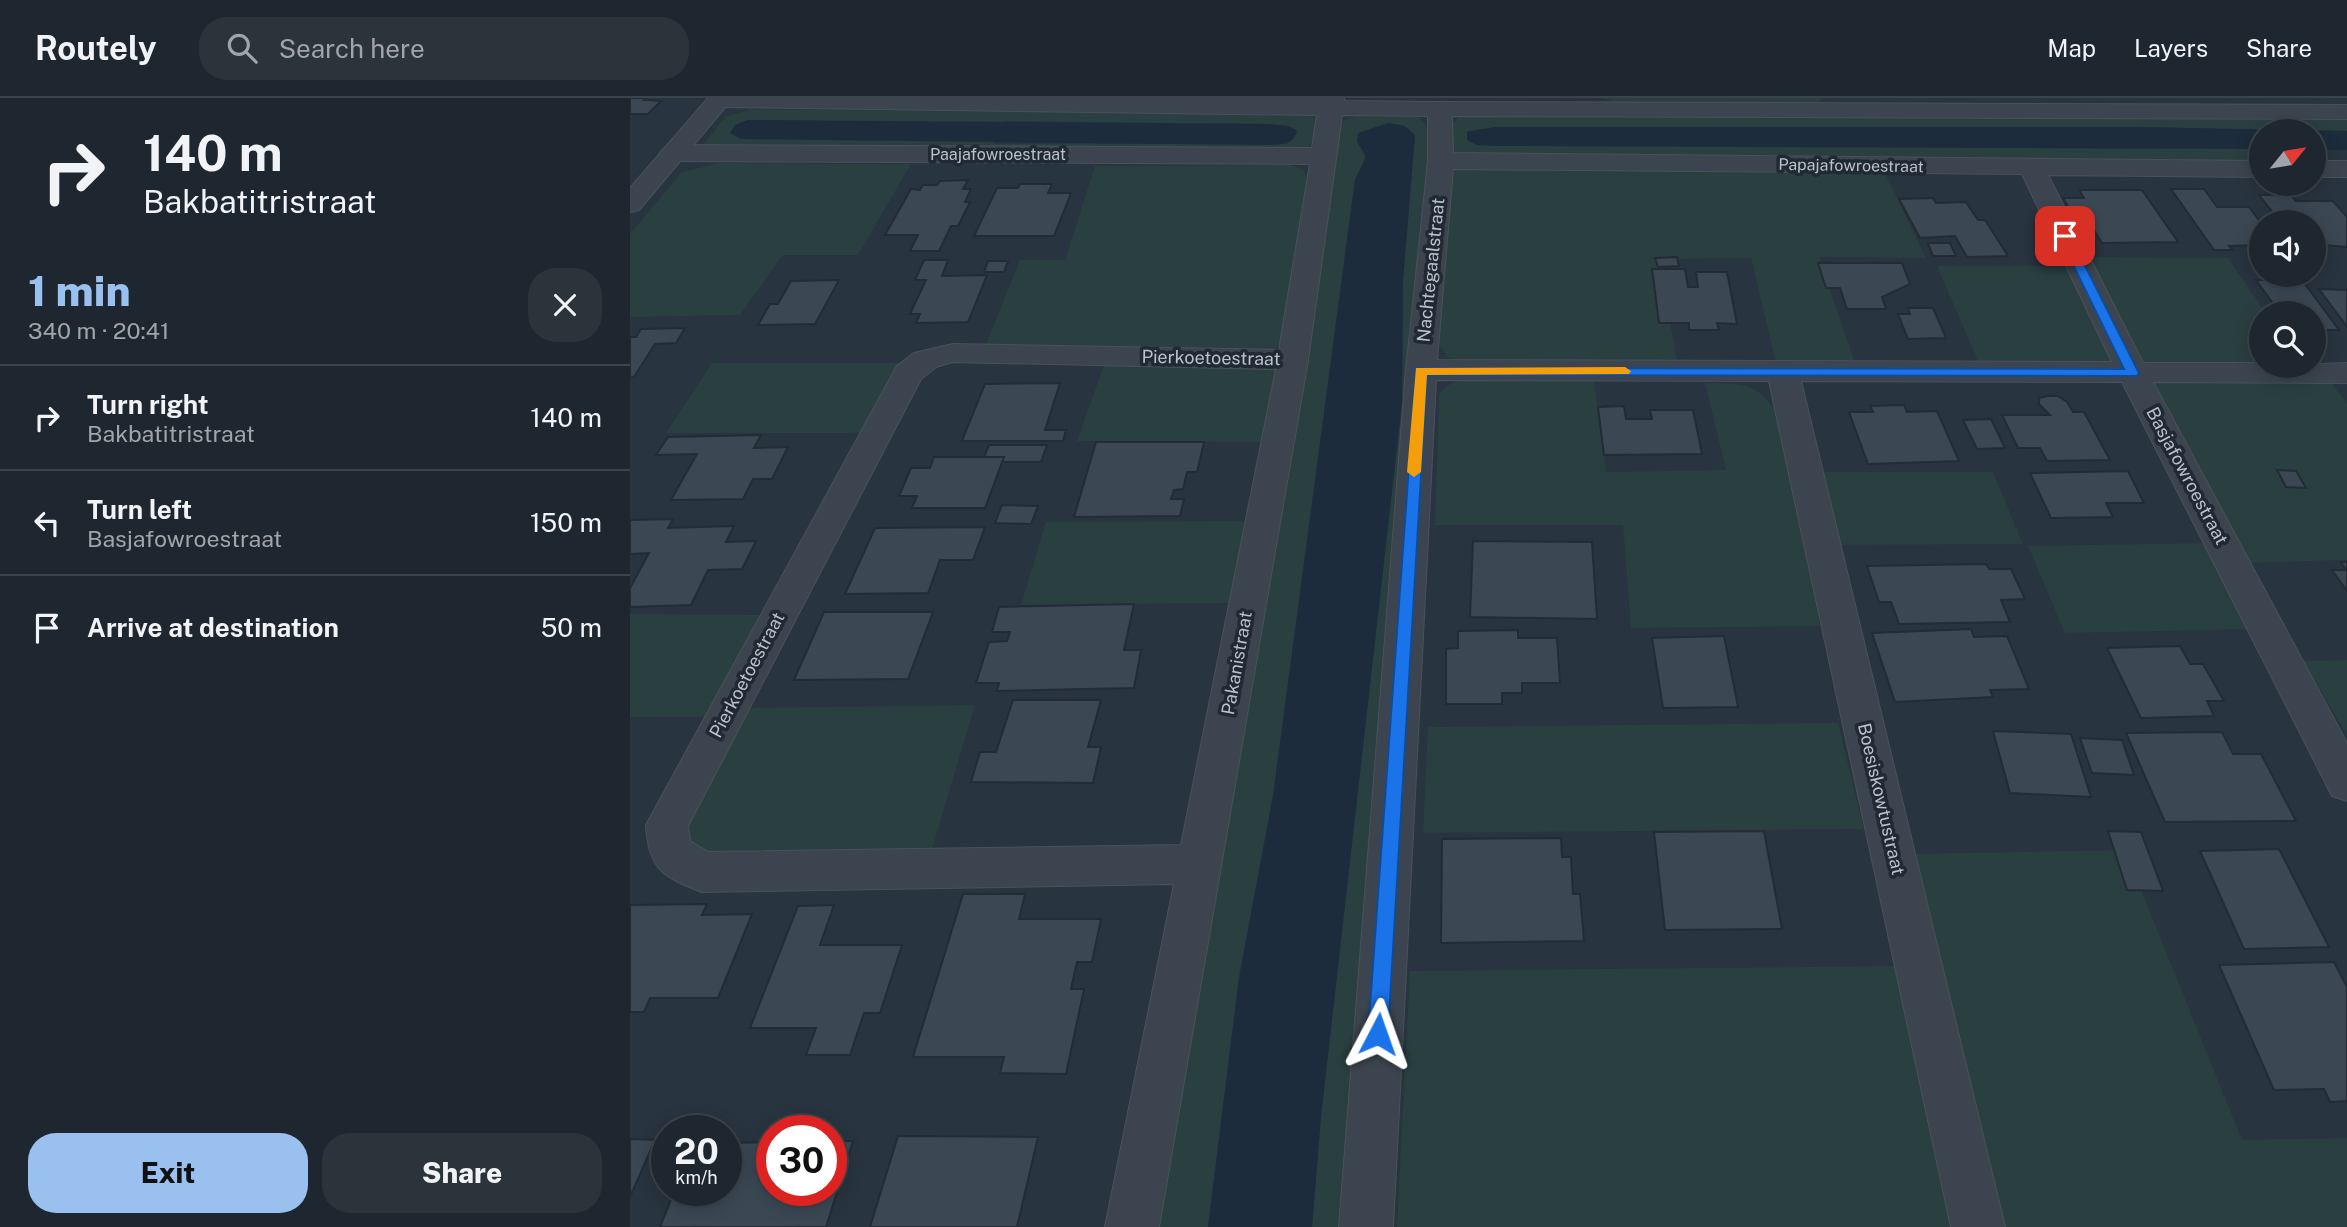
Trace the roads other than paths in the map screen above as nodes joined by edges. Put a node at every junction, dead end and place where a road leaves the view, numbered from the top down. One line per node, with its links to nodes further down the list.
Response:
1 (2334, 98): 8 (street)
2 (720, 99): 3 (street); 9 (street)
3 (1331, 102): 7 (street); 10 (street, Pakanistraat)
4 (1585, 103): 5 (street); 7 (street)
5 (1838, 104): 6 (street)
6 (2093, 105): 8 (street)
7 (1440, 109): 11 (street, Nachtegaalstraat)
8 (2347, 112)
9 (673, 153): 10 (street, Paajafowroestraat); 16 (street)
10 (1322, 156): 17 (street, Pakanistraat)
11 (1441, 161): 12 (street, Papajafowroestraat); 18 (street, Nachtegaalstraat)
12 (2031, 167): 13 (street, Papajafowroestraat); 20 (street, Basjafowroestraat)
13 (2249, 169)
14 (2326, 169): 15 (street)
15 (2347, 169)
16 (630, 204)
17 (1293, 360): 23 (street, Pakanistraat); 23 (street, Pierkoetoestraat)
18 (1421, 370): 19 (street); 25 (street, Nachtegaalstraat)
19 (1783, 372): 20 (street); 26 (street, Boesiskowtustraat)
20 (2133, 373): 21 (street); 22 (street, Basjafowroestraat)
21 (2347, 373)
22 (2347, 783)
23 (1200, 864): 24 (street, Pakanistraat)
24 (1132, 1227)
25 (1366, 1227)
26 (1978, 1227)

